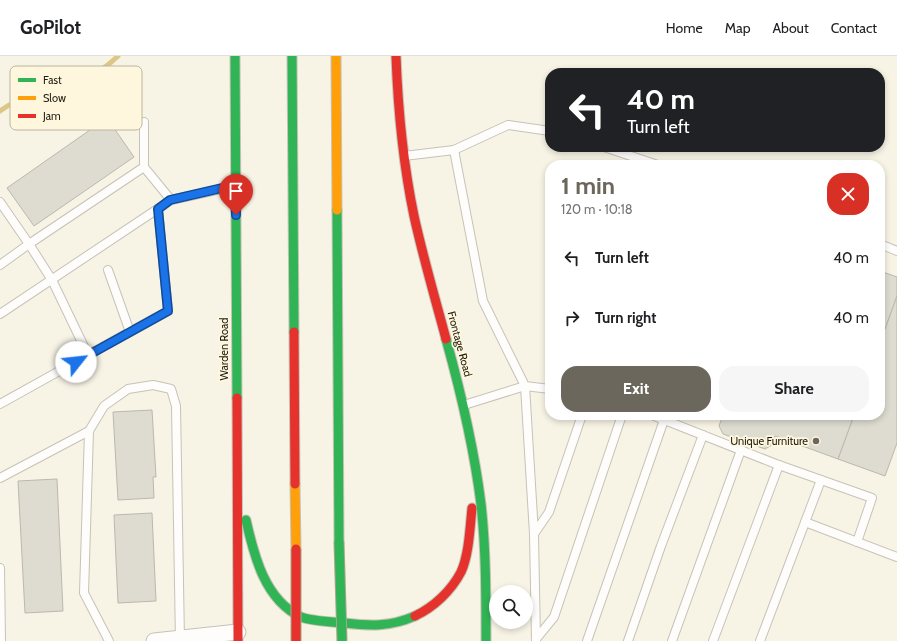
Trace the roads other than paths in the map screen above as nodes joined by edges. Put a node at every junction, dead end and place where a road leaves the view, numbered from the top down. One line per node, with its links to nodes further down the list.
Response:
1 (235, 56): 12 (main road, Warden Road)
2 (292, 56): 51 (main road, bridge)
3 (336, 56): 52 (main road, bridge)
4 (396, 56): 9 (main road, Frontage Road)
5 (144, 122): 11 (lane)
6 (545, 130): 7 (lane)
7 (454, 150): 9 (lane); 25 (lane)
8 (619, 152): 10 (lane)
9 (404, 156): 28 (main road, Frontage Road)
10 (643, 160)
11 (144, 166): 13 (lane); 16 (lane)
12 (235, 185): 13 (lane); 39 (main road, Warden Road)
13 (170, 200): 15 (lane)
14 (0, 202): 16 (lane)
15 (158, 209): 21 (lane); 23 (lane)
16 (29, 244): 19 (lane); 21 (lane)
17 (885, 246): 18 (lane)
18 (897, 251)
19 (0, 265)
20 (108, 270): 23 (lane)
21 (52, 280): 22 (lane); 24 (lane)
22 (0, 314)
23 (130, 332): 24 (lane)
24 (88, 355): 27 (lane)
25 (525, 386): 26 (lane); 28 (lane); 41 (lane)
26 (545, 388)
27 (0, 404)
28 (463, 406): 36 (main road, Frontage Road)
29 (580, 420): 41 (lane)
30 (620, 420): 47 (lane)
31 (664, 420): 33 (lane); 54 (lane)
32 (89, 431): 37 (lane); 46 (lane); 49 (lane)
33 (703, 435): 34 (lane); 55 (lane)
34 (741, 450): 35 (lane); 56 (lane)
35 (779, 464): 38 (lane); 57 (lane)
36 (476, 474): 39 (main road); 53 (main road, Frontage Road)
37 (0, 478)
38 (821, 480): 40 (lane); 42 (lane)
39 (237, 484): 45 (main road, Warden Road)
40 (805, 522): 42 (lane); 58 (lane)
41 (534, 534): 47 (lane)
42 (856, 542): 43 (lane)
43 (897, 557)
44 (0, 568): 48 (lane)
45 (238, 636): 46 (street)
46 (180, 640): 50 (street)
47 (536, 640)
48 (1, 641)
49 (109, 641)
50 (154, 641)
51 (296, 641)
52 (342, 641)
53 (486, 641)
54 (587, 641)
55 (628, 641)
56 (672, 641)
57 (714, 641)
58 (760, 641)

